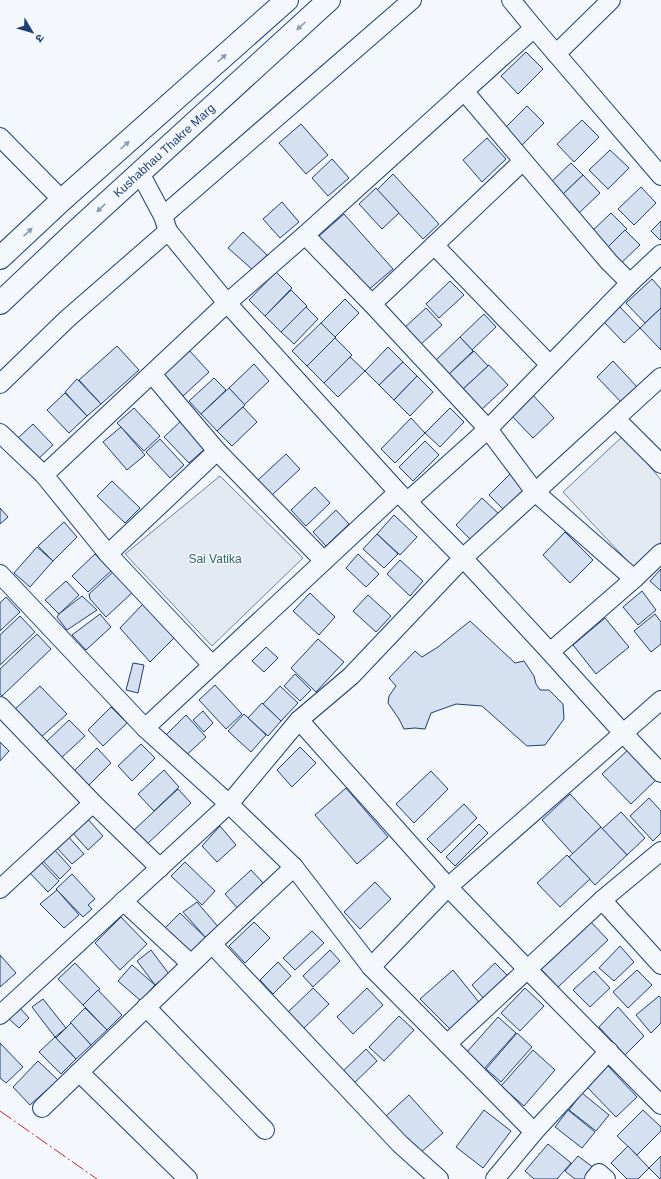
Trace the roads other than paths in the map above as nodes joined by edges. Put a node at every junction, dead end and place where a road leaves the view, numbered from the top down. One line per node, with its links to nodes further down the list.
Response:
1 (287, 0): 13 (main road, one-way to 1)
2 (329, 0): 12 (main road, Kushabhau Thakre Marg, one-way to 12)
3 (412, 0): 14 (street)
4 (512, 0): 6 (street)
5 (611, 0): 7 (street)
6 (534, 28): 7 (street); 8 (street)
7 (556, 54): 11 (street)
8 (464, 91): 10 (street); 15 (street)
9 (0, 137): 13 (street)
10 (523, 161): 16 (street); 19 (street)
11 (658, 168)
12 (140, 173): 14 (street); 20 (main road, Kushabhau Thakre Marg, one-way to 20)
13 (62, 200): 17 (main road, one-way to 13)
14 (166, 224): 21 (street); 26 (street)
15 (304, 235): 21 (street); 22 (street)
16 (434, 246): 22 (street); 23 (street)
17 (3, 251)
18 (661, 254): 19 (street)
19 (630, 283): 23 (street)
20 (0, 303)
21 (227, 303): 24 (street); 34 (street)
22 (372, 304): 28 (street)
23 (550, 365): 28 (street)
24 (152, 374): 30 (street); 32 (street)
25 (661, 377): 27 (street)
26 (0, 384)
27 (616, 418): 31 (street); 33 (street)
28 (488, 429): 33 (street); 34 (street)
29 (0, 433): 32 (street)
30 (217, 451): 36 (street); 38 (street)
31 (661, 464)
32 (44, 475): 36 (street)
33 (536, 492): 37 (street); 40 (street)
34 (403, 497): 37 (street); 38 (street)
35 (661, 553): 40 (street)
36 (108, 554): 42 (street)
37 (463, 558): 41 (street); 45 (street)
38 (324, 561): 42 (street)
39 (0, 574): 46 (street)
40 (634, 579): 41 (street)
41 (550, 652): 47 (street)
42 (212, 665): 46 (street)
43 (661, 700): 47 (street)
44 (0, 706): 49 (street)
45 (299, 720): 50 (street); 54 (street)
46 (145, 728): 50 (street)
47 (623, 733): 48 (street); 54 (street)
48 (661, 772)
49 (93, 803): 53 (street); 55 (street)
50 (229, 804): 52 (street); 53 (street)
51 (661, 851): 57 (street)
52 (294, 867): 58 (street); 61 (street)
53 (160, 868): 56 (street)
54 (448, 887): 61 (street); 62 (street)
55 (0, 889)
56 (123, 900): 59 (street); 64 (street)
57 (602, 900): 60 (street); 62 (street)
58 (212, 944): 59 (street); 73 (street)
59 (191, 964): 63 (street)
60 (661, 965)
61 (371, 966): 65 (street)
62 (527, 969): 65 (street); 66 (street)
63 (146, 1007): 67 (street); 70 (street)
64 (0, 1015)
65 (447, 1044): 71 (street)
66 (609, 1052): 68 (street); 71 (street)
67 (79, 1072): 69 (street); 72 (street)
68 (658, 1095)
69 (42, 1108)
70 (264, 1130)
71 (534, 1132): 74 (street)
72 (188, 1179)
73 (439, 1179)
74 (496, 1179)
75 (594, 1179): 76 (street)
76 (606, 1179)

